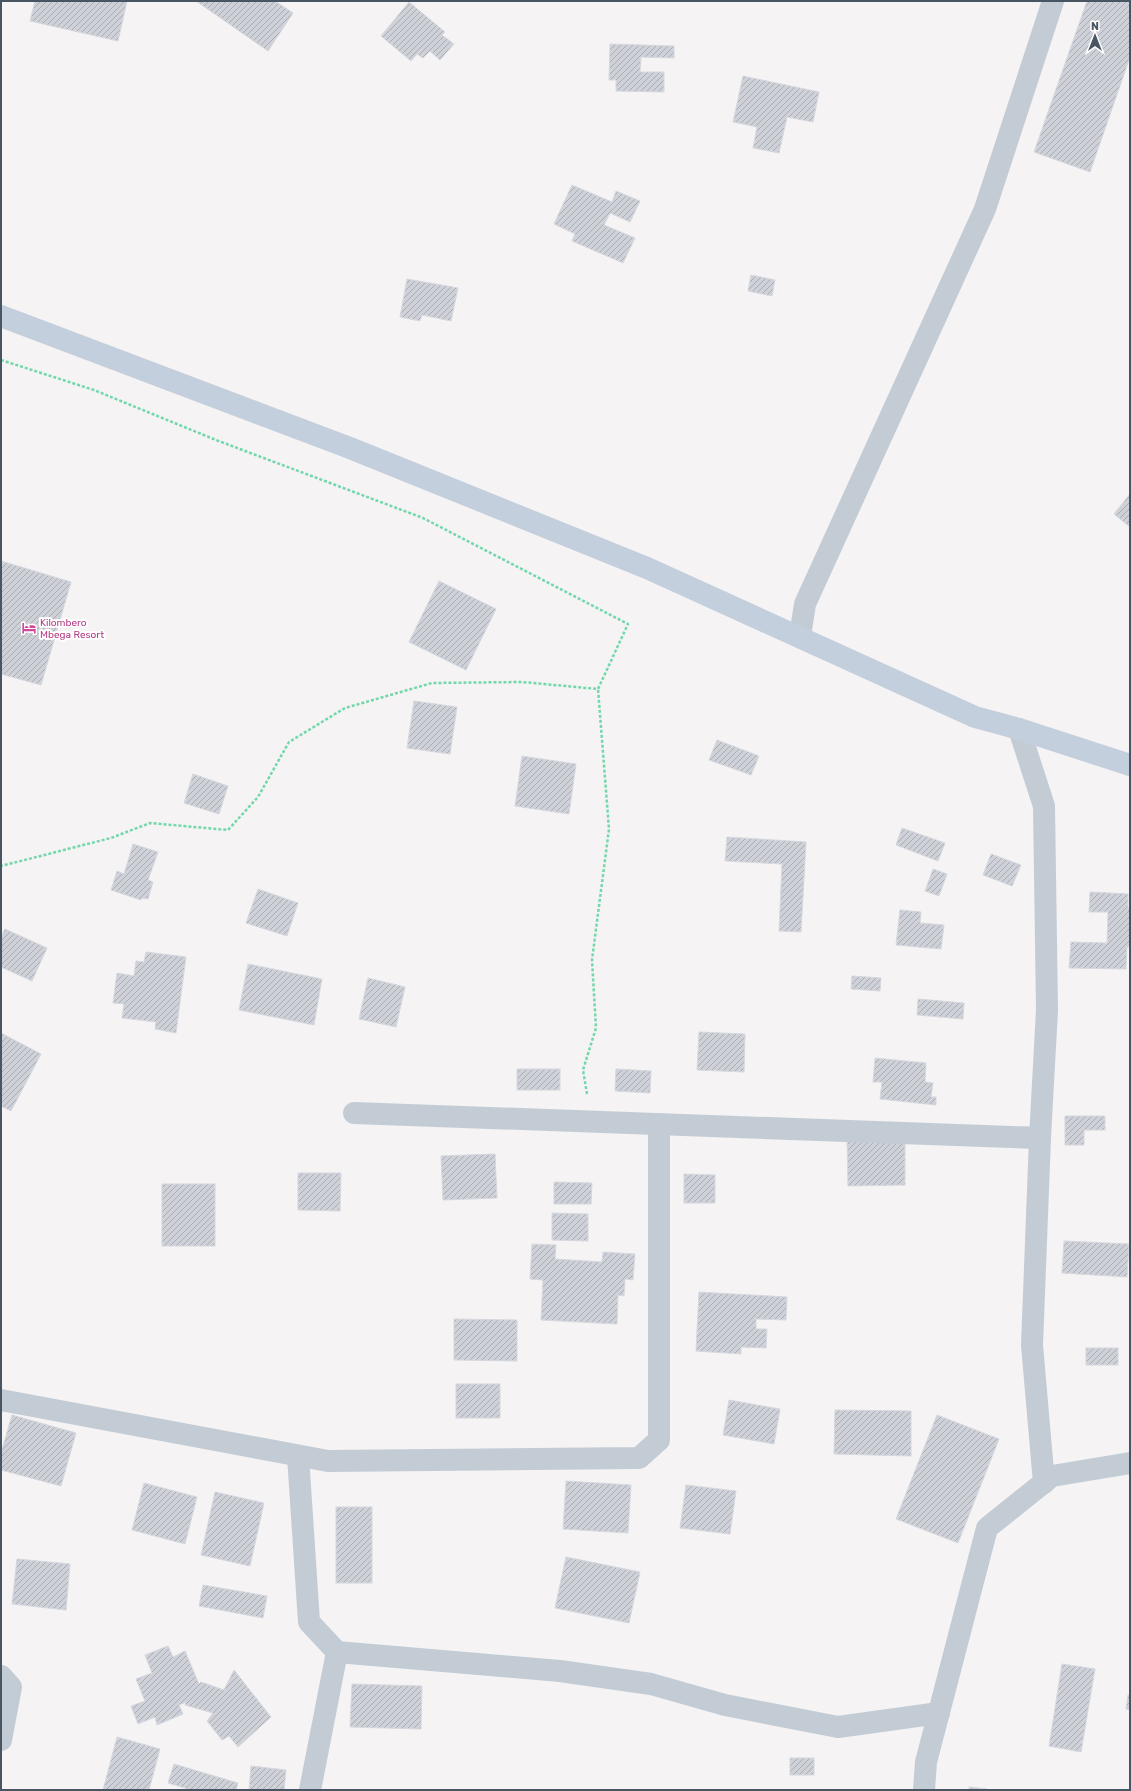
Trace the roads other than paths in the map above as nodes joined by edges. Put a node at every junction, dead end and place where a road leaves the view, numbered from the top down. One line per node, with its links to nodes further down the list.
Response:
1 (1053, 1): 3 (street)
2 (1, 316): 3 (main road)
3 (800, 636): 4 (main road)
4 (1019, 729): 5 (main road); 8 (street)
5 (1130, 765)
6 (354, 1113): 7 (street)
7 (659, 1124): 8 (street); 10 (street)
8 (1040, 1138): 12 (street)
9 (1, 1400): 10 (street)
10 (298, 1456): 13 (street)
11 (1130, 1463): 12 (street)
12 (1044, 1483): 15 (street)
13 (336, 1652): 15 (street); 17 (street)
14 (1, 1676): 16 (street)
15 (939, 1713): 18 (street)
16 (1, 1740)
17 (310, 1790)
18 (924, 1790)

